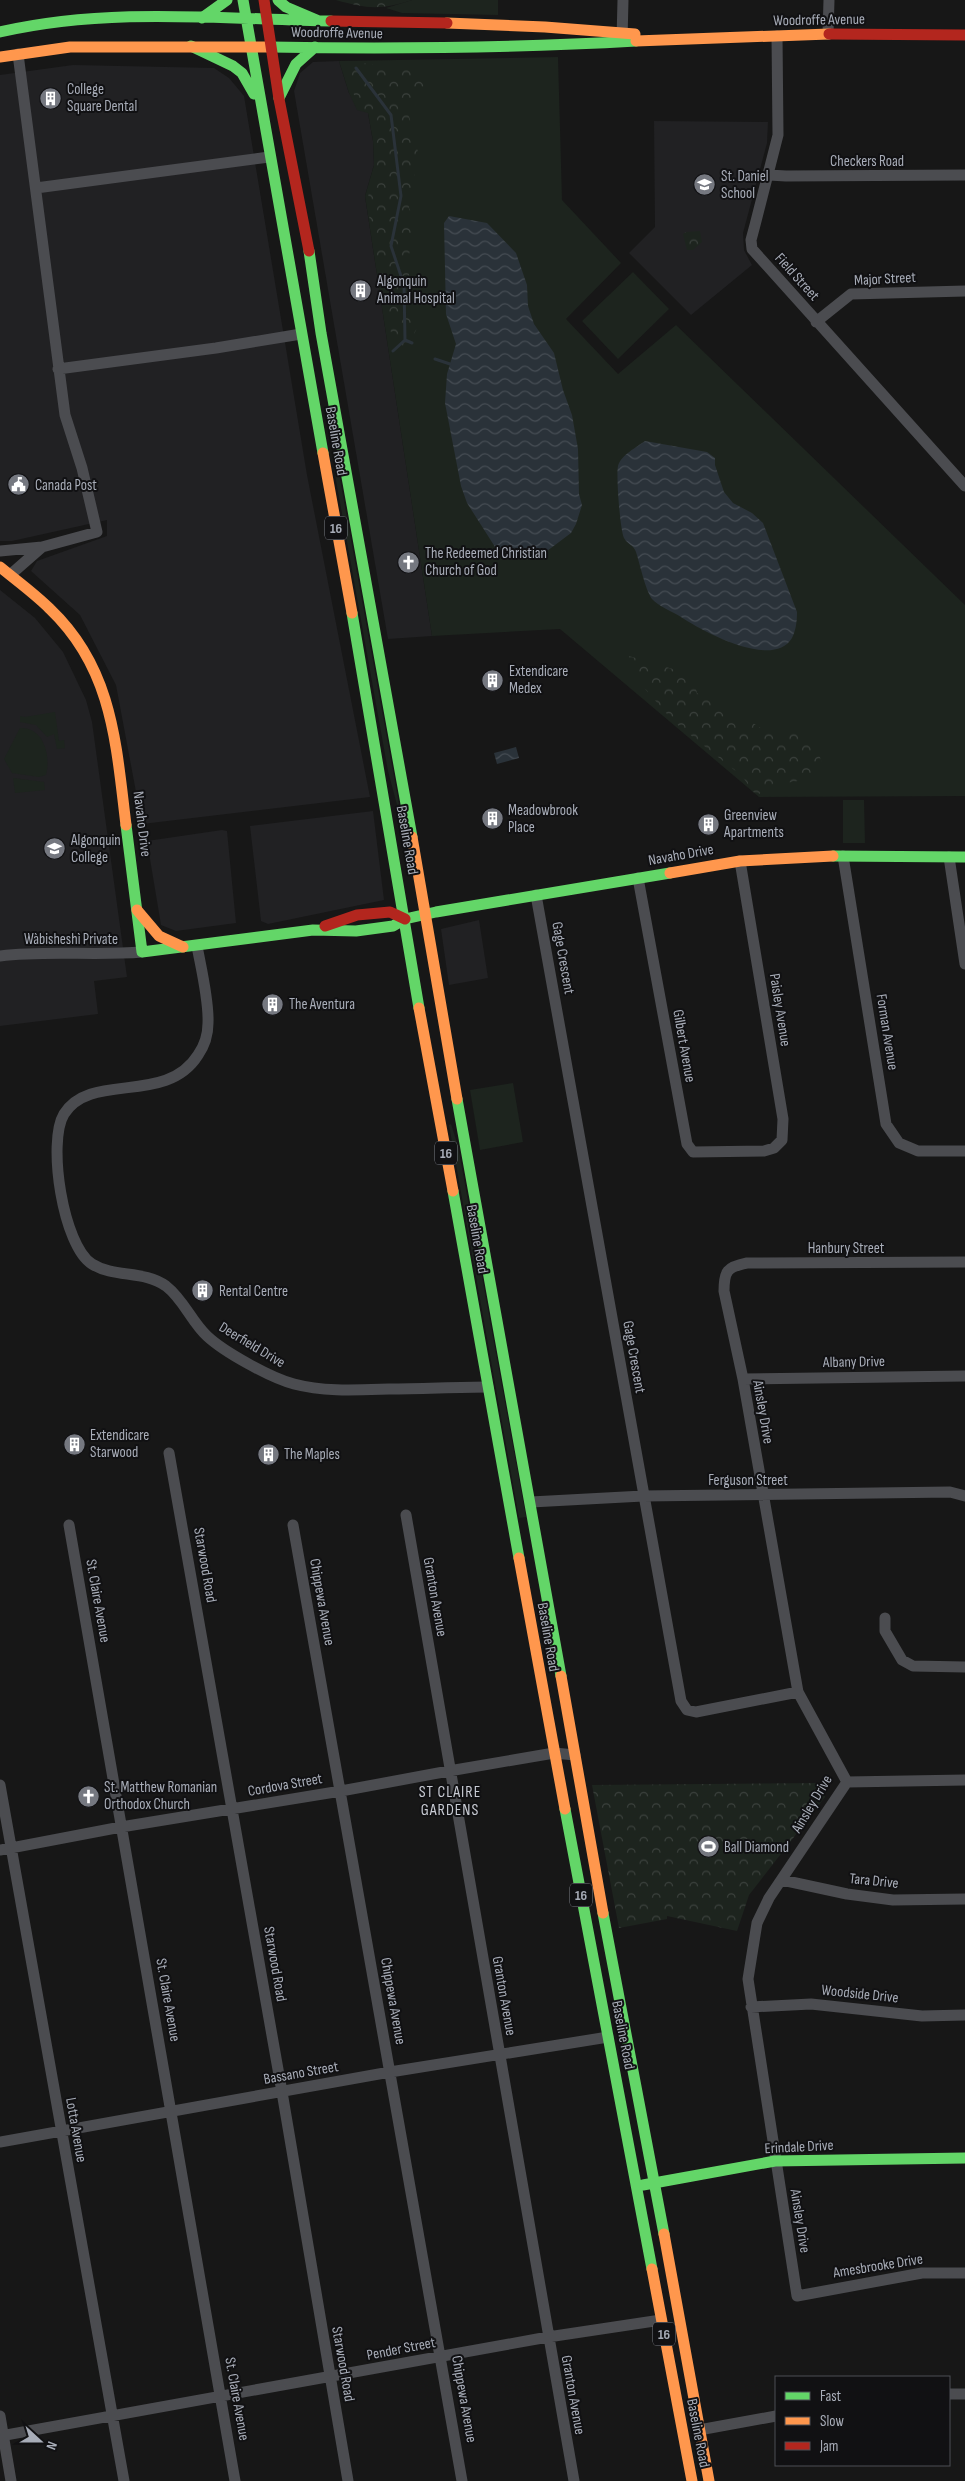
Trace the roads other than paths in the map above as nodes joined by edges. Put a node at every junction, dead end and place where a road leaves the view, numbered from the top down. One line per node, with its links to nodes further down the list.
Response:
1 (227, 0): 7 (main road)
2 (242, 0): 8 (main road, Baseline Road / 16)
3 (264, 0): 9 (main road, Baseline Road / 16)
4 (278, 0): 10 (main road)
5 (623, 0): 15 (street)
6 (829, 0): 12 (street)
7 (202, 18): 8 (main road, Woodroffe Avenue); 11 (main road, Woodroffe Avenue)
8 (246, 19): 9 (main road, Woodroffe Avenue); 17 (main road, Baseline Road / 16)
9 (268, 20): 10 (main road, Woodroffe Avenue); 18 (main road, Baseline Road / 16)
10 (319, 21): 15 (main road, Woodroffe Avenue)
11 (0, 32)
12 (828, 34): 13 (main road, Woodroffe Avenue); 14 (main road, Woodroffe Avenue)
13 (965, 35)
14 (777, 36): 15 (main road, Woodroffe Avenue); 25 (street, Field Street)
15 (622, 37): 19 (main road, Woodroffe Avenue)
16 (191, 46): 17 (main road, Woodroffe Avenue); 20 (main road, Woodroffe Avenue); 23 (main road)
17 (251, 47): 18 (main road, Woodroffe Avenue); 23 (main road, Baseline Road / 16)
18 (271, 47): 19 (main road, Woodroffe Avenue); 22 (main road, Baseline Road / 16)
19 (315, 47): 22 (main road)
20 (18, 54): 21 (main road, Woodroffe Avenue); 27 (street)
21 (0, 57)
22 (279, 99): 30 (main road, Baseline Road / 16)
23 (260, 106): 24 (main road, Baseline Road / 16)
24 (270, 157): 27 (street); 31 (main road, Baseline Road / 16)
25 (768, 174): 26 (street, Checkers Road); 29 (street, Field Street)
26 (965, 175)
27 (36, 188): 32 (street)
28 (965, 291): 29 (street, Major Street)
29 (816, 322): 33 (street, Field Street)
30 (321, 332): 31 (main road); 45 (main road, Baseline Road / 16)
31 (301, 334): 32 (street); 46 (main road, Baseline Road / 16)
32 (58, 369): 34 (street)
33 (965, 486)
34 (42, 547): 35 (street); 37 (street)
35 (0, 551)
36 (0, 567): 37 (main road, Navaho Drive)
37 (10, 575): 44 (main road, Navaho Drive)
38 (843, 856): 39 (main road, Navaho Drive); 41 (main road, Navaho Drive); 52 (street, Forman Avenue)
39 (949, 857): 40 (main road, Navaho Drive); 51 (street)
40 (965, 857)
41 (740, 861): 42 (main road, Navaho Drive); 53 (street, Paisley Avenue)
42 (638, 878): 43 (main road, Navaho Drive); 53 (street, Gilbert Avenue)
43 (536, 895): 45 (main road, Navaho Drive); 60 (street, Gage Crescent)
44 (137, 909): 48 (main road); 49 (main road, Navaho Drive)
45 (425, 914): 46 (main road, Navaho Drive); 63 (main road, Baseline Road / 16)
46 (404, 919): 47 (main road, Navaho Drive); 58 (main road, Baseline Road / 16)
47 (197, 946): 48 (main road, Navaho Drive); 58 (street, Deerfield Drive)
48 (183, 947): 49 (main road, Navaho Drive)
49 (142, 952): 50 (street, Wàbisheshì Private)
50 (0, 956)
51 (965, 964)
52 (965, 1150)
53 (760, 1151)
54 (965, 1262): 55 (street, Hanbury Street)
55 (728, 1270): 57 (street, Ainsley Drive)
56 (965, 1376): 57 (street, Albany Drive)
57 (742, 1379): 61 (street, Ainsley Drive)
58 (488, 1387): 70 (main road, Baseline Road / 16)
59 (170, 1453): 77 (street, Starwood Road)
60 (643, 1496): 61 (street, Ferguson Street); 63 (street, Ferguson Street); 69 (street, Gage Crescent)
61 (762, 1496): 62 (street, Ferguson Street); 69 (street, Ainsley Drive)
62 (965, 1496)
63 (531, 1502): 71 (main road, Baseline Road / 16)
64 (406, 1515): 72 (street, Granton Avenue)
65 (69, 1525): 78 (street, St. Claire Avenue)
66 (293, 1525): 76 (street, Chippewa Avenue)
67 (886, 1618): 68 (street)
68 (965, 1667)
69 (798, 1692): 74 (street, Ainsley Drive)
70 (554, 1754): 71 (street, Cordova Street); 72 (street, Cordova Street); 84 (main road, Baseline Road / 16)
71 (575, 1755): 93 (main road, Baseline Road / 16)
72 (449, 1771): 76 (street, Cordova Street); 85 (street, Granton Avenue)
73 (965, 1780): 74 (street)
74 (847, 1782): 80 (street, Ainsley Drive)
75 (0, 1785): 79 (street, Lotta Avenue)
76 (341, 1791): 77 (street, Cordova Street); 86 (street, Chippewa Avenue)
77 (232, 1809): 78 (street, Cordova Street); 87 (street, Starwood Road)
78 (121, 1827): 79 (street, Cordova Street); 88 (street, St. Claire Avenue)
79 (5, 1849): 89 (street, Lotta Avenue)
80 (782, 1880): 81 (street, Tara Drive); 82 (street, Ainsley Drive)
81 (965, 1899)
82 (751, 2007): 83 (street, Woodside Drive); 92 (street, Ainsley Drive)
83 (965, 2015)
84 (608, 2037): 85 (street, Bassano Street); 94 (main road, Baseline Road / 16)
85 (500, 2056): 86 (street, Bassano Street); 98 (street, Granton Avenue)
86 (390, 2072): 87 (street, Bassano Street); 99 (street, Chippewa Avenue)
87 (282, 2092): 88 (street, Bassano Street); 100 (street, Starwood Road)
88 (172, 2111): 89 (street, Bassano Street); 103 (street, St. Claire Avenue)
89 (61, 2130): 90 (street, Bassano Street); 104 (street, Lotta Avenue)
90 (0, 2142)
91 (965, 2158): 92 (main road, Erindale Drive)
92 (775, 2161): 93 (main road, Erindale Drive); 96 (street, Ainsley Drive)
93 (654, 2184): 94 (main road, Erindale Drive); 107 (main road, Baseline Road / 16)
94 (637, 2186): 97 (main road, Baseline Road / 16)
95 (965, 2273): 96 (street, Amesbrooke Drive)
96 (797, 2296)
97 (661, 2320): 98 (street, Pender Street); 115 (main road, Baseline Road / 16)
98 (548, 2337): 99 (street, Pender Street); 114 (street, Granton Avenue)
99 (441, 2356): 100 (street, Pender Street); 113 (street, Chippewa Avenue)
100 (330, 2377): 103 (street, Pender Street); 112 (street, Starwood Road)
101 (950, 2394): 102 (street)
102 (965, 2394)
103 (221, 2396): 104 (street, Pender Street); 111 (street, St. Claire Avenue)
104 (112, 2415): 108 (street, Pender Street); 110 (street, Lotta Avenue)
105 (0, 2416): 108 (street)
106 (775, 2416): 107 (street)
107 (699, 2430): 116 (main road, Baseline Road / 16)
108 (2, 2436): 109 (street)
109 (11, 2481)
110 (124, 2481)
111 (235, 2481)
112 (348, 2481)
113 (462, 2481)
114 (574, 2481)
115 (692, 2481)
116 (709, 2481)

